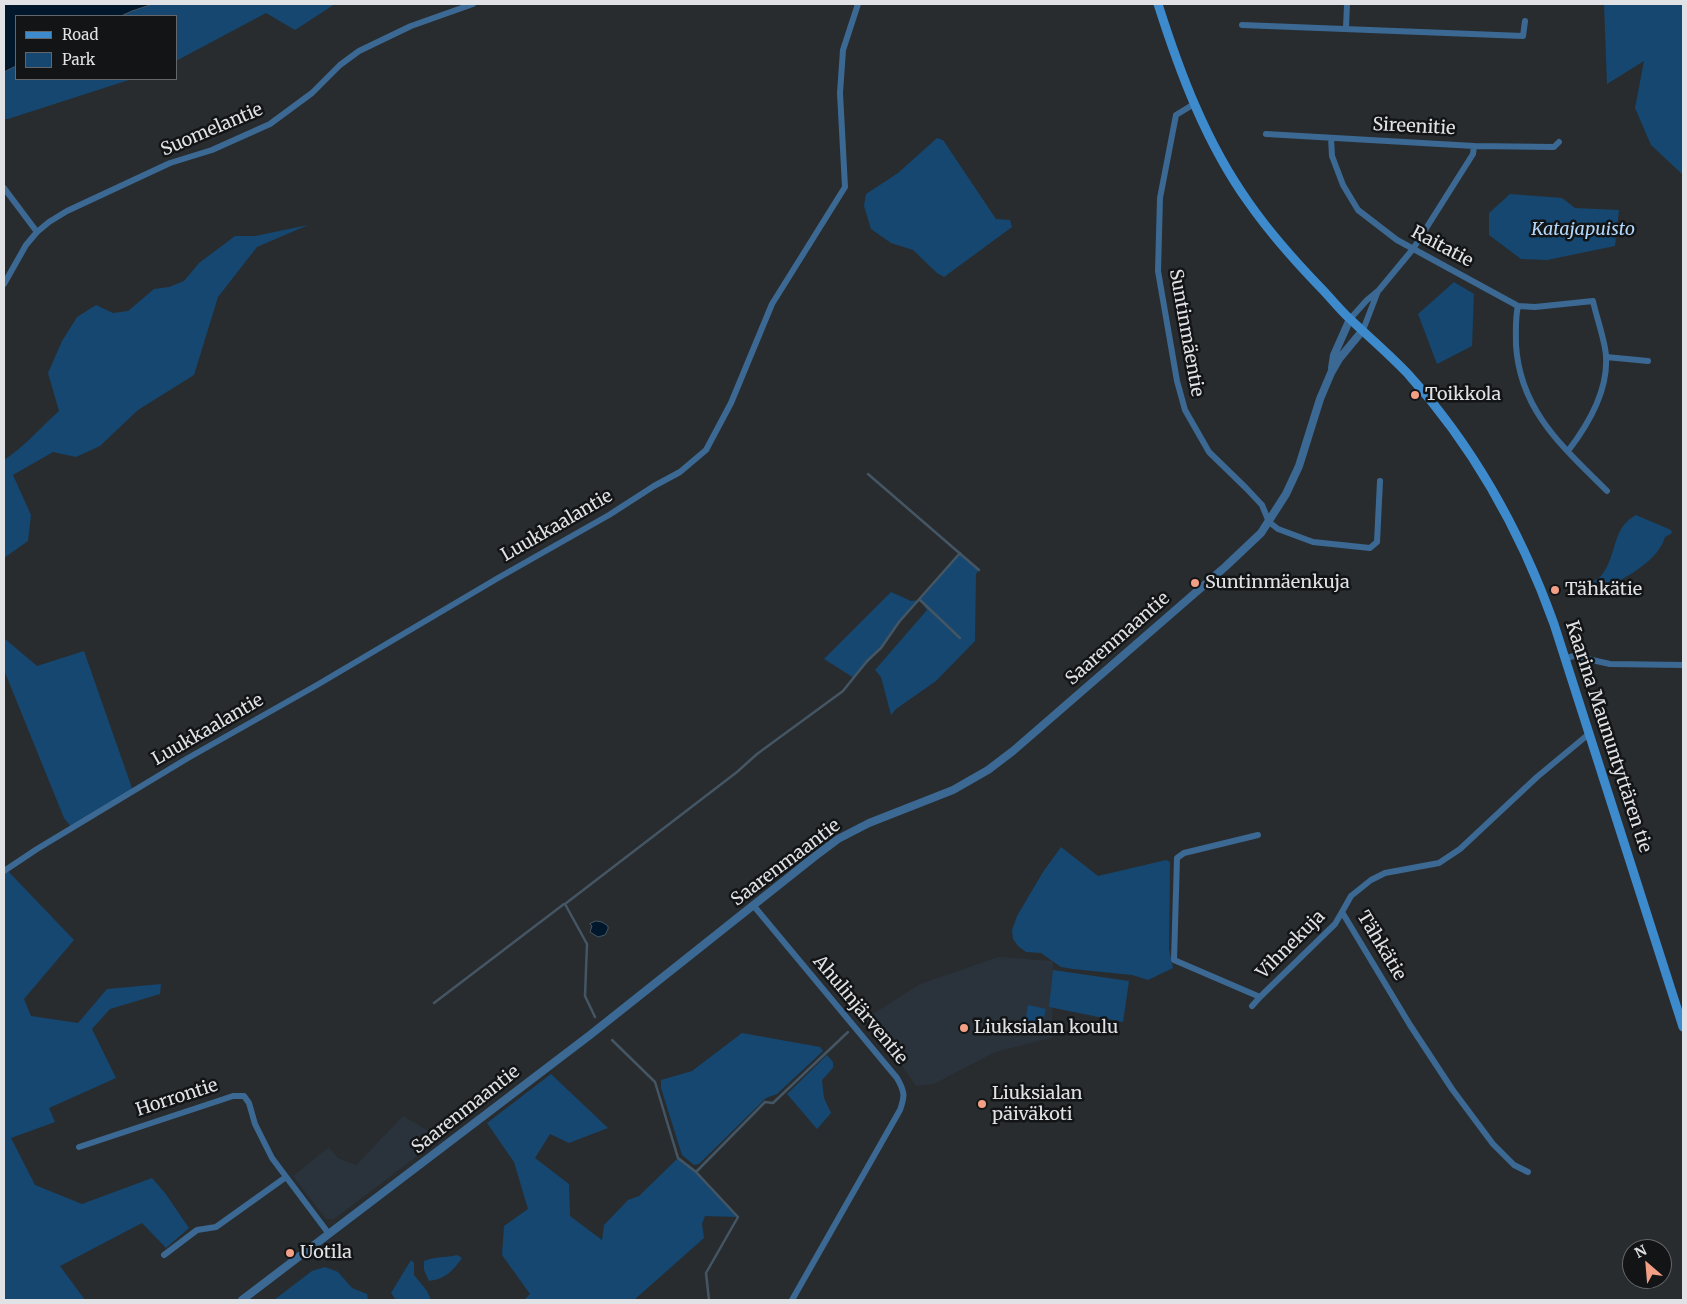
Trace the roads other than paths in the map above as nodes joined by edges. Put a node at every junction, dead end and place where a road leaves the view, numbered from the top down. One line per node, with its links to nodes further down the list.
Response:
1 (473, 4): 14 (street, Suomelantie)
2 (858, 4): 32 (street, Luukkaalantie)
3 (1158, 4): 8 (main road, Kaarina Maununtyttären tie)
4 (1346, 4): 7 (street)
5 (1525, 21): 7 (street)
6 (1242, 24): 7 (street)
7 (1346, 28)
8 (1194, 104): 19 (main road, Kaarina Maununtyttären tie); 27 (street, Suntinmäentie)
9 (1266, 134): 10 (street, Sireenitie)
10 (1331, 138): 12 (street, Sireenitie); 15 (street, Raitatie)
11 (1558, 142): 12 (street, Sireenitie)
12 (1474, 146): 15 (street)
13 (4, 188): 14 (street)
14 (37, 232): 16 (street, Suomelantie)
15 (1412, 249): 17 (street); 18 (street, Raitatie)
16 (4, 284)
17 (1378, 290): 19 (street); 20 (street)
18 (1518, 306): 21 (street, Raitatie); 24 (street)
19 (1350, 319): 20 (main road, Kaarina Maununtyttären tie); 23 (street, Saarenmaantie)
20 (1363, 330): 23 (street, Saarenmaantie); 28 (main road, Kaarina Maununtyttären tie)
21 (1606, 357): 22 (street); 24 (street)
22 (1648, 361)
23 (1331, 372): 27 (street, Saarenmaantie)
24 (1568, 451): 26 (street)
25 (1380, 481): 27 (street)
26 (1607, 491)
27 (1269, 522): 33 (street, Saarenmaantie)
28 (1566, 658): 29 (street); 30 (main road, Kaarina Maununtyttären tie)
29 (1683, 664)
30 (1590, 733): 34 (street, Tähkätie); 37 (main road, Kaarina Maununtyttären tie)
31 (1258, 834): 35 (street, Vihnekuja)
32 (4, 871)
33 (753, 905): 41 (street, Saarenmaantie); 44 (street, Ahulinjärventie)
34 (1342, 912): 35 (street, Vihnekuja); 39 (street, Tähkätie)
35 (1260, 997): 36 (street, Vihnekuja)
36 (1252, 1006)
37 (1683, 1027)
38 (79, 1147): 40 (street, Horrontie)
39 (1528, 1172)
40 (286, 1177): 41 (street, Horrontie); 42 (street)
41 (329, 1234): 43 (street, Saarenmaantie)
42 (164, 1255)
43 (242, 1300)
44 (792, 1300)

